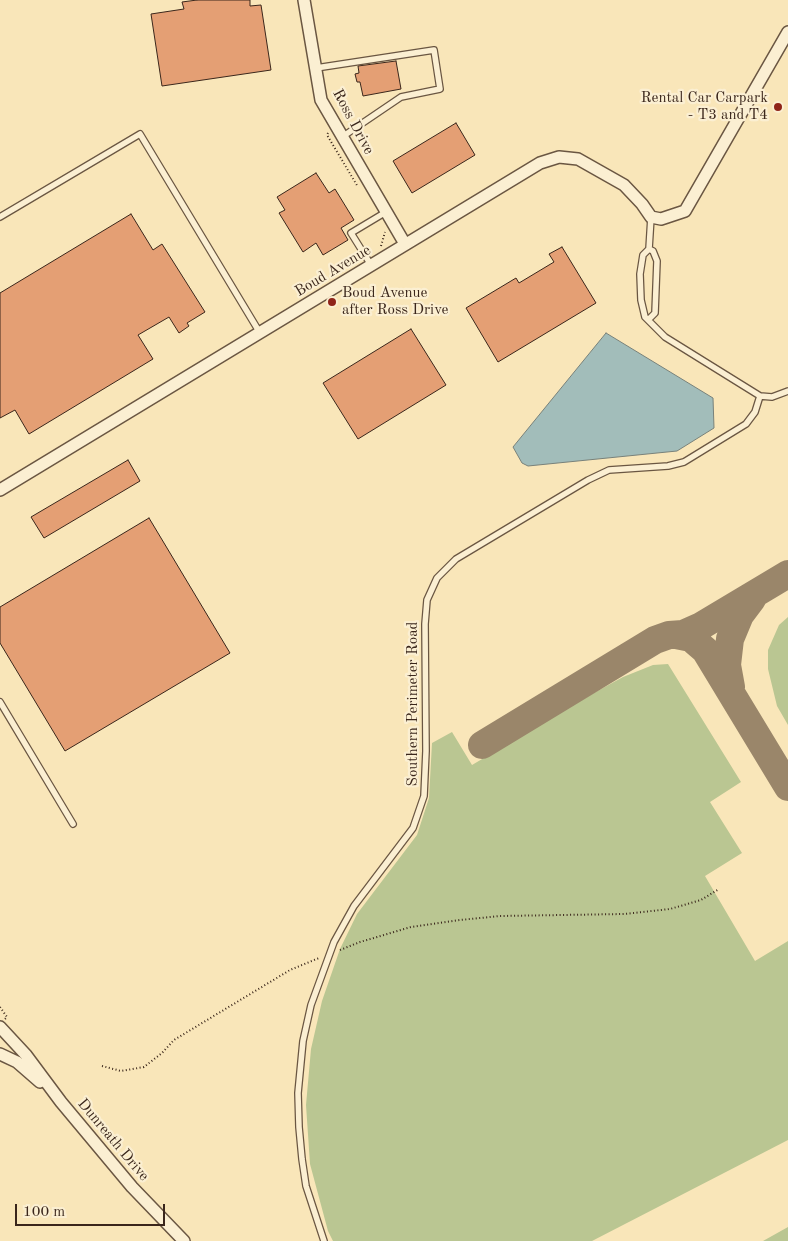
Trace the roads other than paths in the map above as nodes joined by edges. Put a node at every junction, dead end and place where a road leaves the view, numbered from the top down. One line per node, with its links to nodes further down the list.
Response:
1 (305, 1): 3 (street, Ross Drive)
2 (788, 32): 7 (street)
3 (316, 68): 4 (street, Ross Drive); 4 (lane)
4 (342, 137): 5 (street, Ross Drive)
5 (381, 215): 8 (street, Ross Drive); 10 (lane)
6 (0, 217): 12 (lane)
7 (651, 217): 8 (street, Boud Avenue); 9 (lane)
8 (405, 244): 10 (street, Boud Avenue)
9 (649, 249): 11 (lane); 11 (lane)
10 (369, 261): 12 (street, Boud Avenue)
11 (649, 319): 14 (lane)
12 (260, 333): 15 (street, Boud Avenue)
13 (788, 391): 14 (lane)
14 (760, 396): 22 (lane, Southern Perimeter Road)
15 (0, 490)
16 (0, 702): 17 (lane)
17 (73, 824)
18 (0, 1027): 20 (street, Dunreath Drive)
19 (0, 1054): 20 (street, Dunreath Drive)
20 (62, 1102): 21 (street, Dunreath Drive)
21 (184, 1241)
22 (324, 1241)

